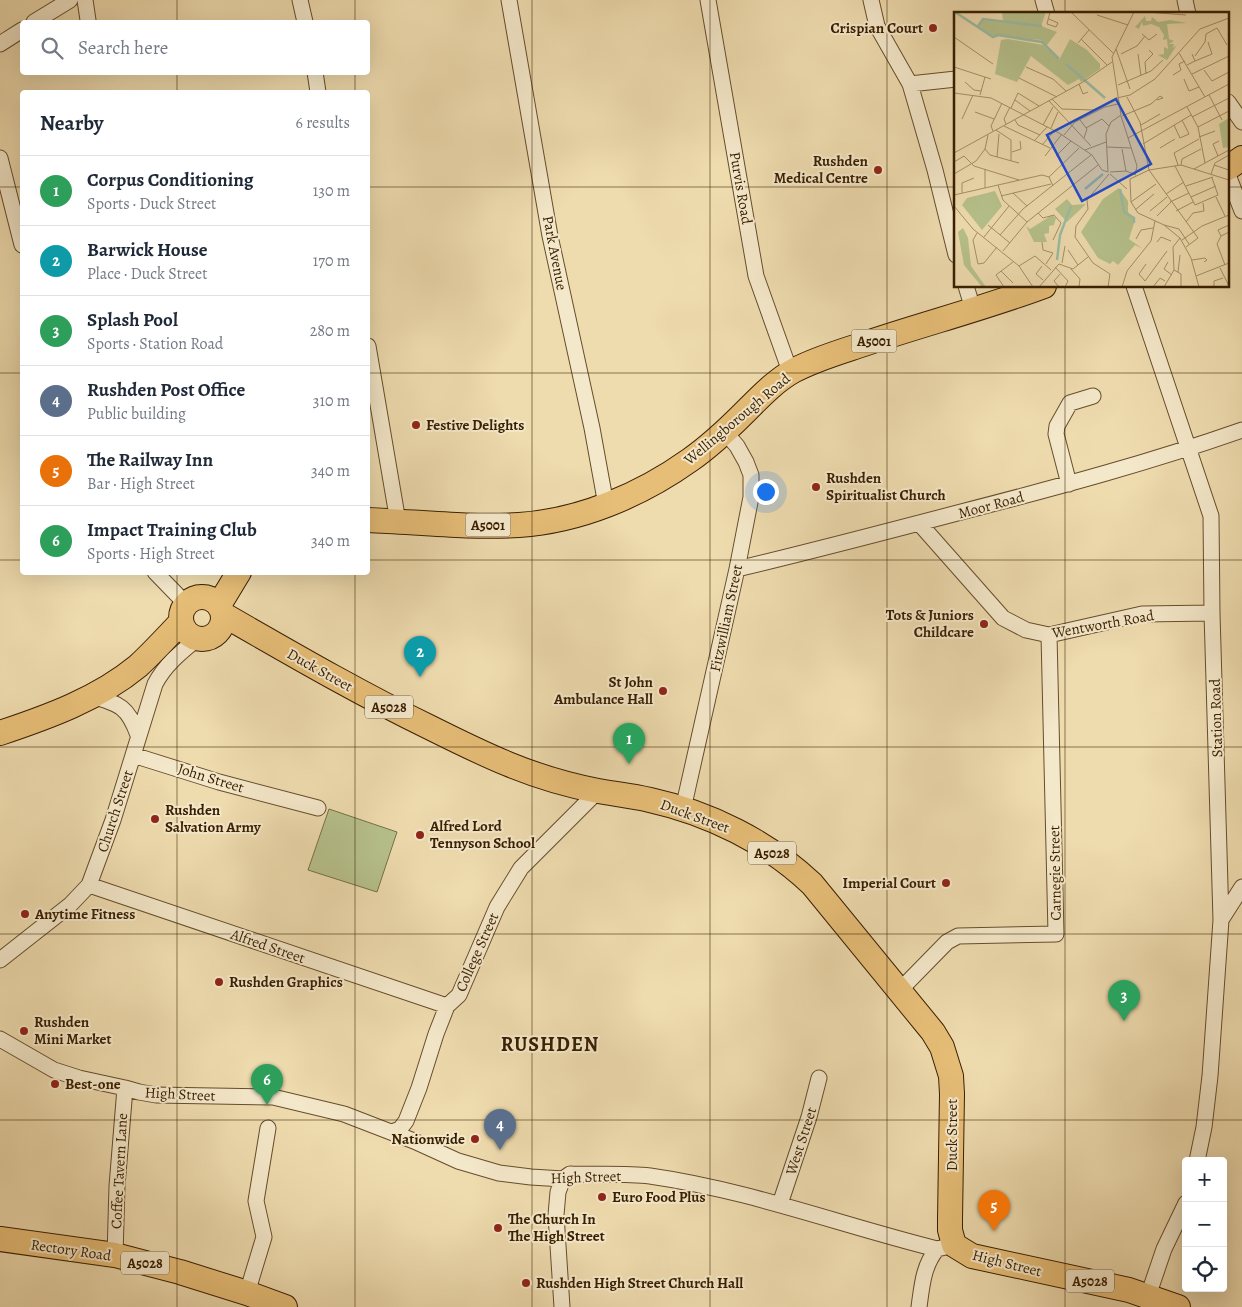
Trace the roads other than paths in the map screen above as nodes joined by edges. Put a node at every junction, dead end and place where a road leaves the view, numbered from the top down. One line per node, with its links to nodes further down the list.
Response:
1 (70, 0): 7 (street)
2 (85, 0): 8 (street)
3 (300, 0): 9 (street)
4 (510, 0): 36 (street, Park Avenue)
5 (708, 0): 30 (street, Purvis Road)
6 (871, 0): 14 (street)
7 (37, 20)
8 (88, 20)
9 (305, 20)
10 (20, 31): 11 (street)
11 (0, 44)
12 (315, 75): 15 (street)
13 (954, 79): 14 (street)
14 (910, 84): 24 (street)
15 (318, 90)
16 (1230, 105): 17 (street)
17 (1242, 122)
18 (0, 158): 23 (street)
19 (1242, 158): 20 (main road)
20 (1230, 167)
21 (1230, 180): 22 (street)
22 (1242, 211)
23 (20, 237)
24 (954, 247)
25 (967, 288): 28 (street)
26 (1038, 288): 28 (main road, Wellingborough Road / A5001)
27 (1135, 288): 34 (street, Station Road)
28 (973, 309): 30 (main road, Wellingborough Road / A5001)
29 (370, 356): 38 (street)
30 (792, 372): 33 (main road, Wellingborough Road / A5001)
31 (1094, 396): 35 (street)
32 (1242, 430): 34 (street, Moor Road)
33 (725, 432): 36 (main road, Wellingborough Road / A5001); 40 (street, Fitzwilliam Street)
34 (1190, 449): 35 (street, Moor Road); 44 (street, Station Road)
35 (1069, 484): 39 (street, Moor Road)
36 (606, 505): 38 (main road, Wellingborough Road / A5001)
37 (370, 520): 38 (main road, Wellingborough Road / A5001)
38 (397, 521)
39 (919, 523): 40 (street, Moor Road); 46 (street, Wentworth Road)
40 (737, 569): 53 (street, Fitzwilliam Street)
41 (157, 575): 45 (street)
42 (238, 575): 43 (main road)
43 (221, 610): 45 (main road, A5028); 45 (main road); 51 (main road, Duck Street / A5028)
44 (1212, 613): 46 (street, Wentworth Road); 56 (street, Station Road)
45 (188, 622): 47 (main road); 49 (street, Church Street)
46 (1049, 635): 58 (street, Carnegie Street)
47 (92, 696): 48 (main road); 49 (street)
48 (0, 733)
49 (138, 735): 50 (street, Church Street)
50 (133, 754): 52 (street, John Street); 54 (street, Church Street)
51 (598, 791): 53 (main road, Duck Street / A5028); 59 (street, College Street)
52 (318, 808)
53 (683, 809): 58 (main road, Duck Street / A5028)
54 (89, 885): 57 (street, Church Street); 59 (street, Alfred Street)
55 (1242, 887): 56 (street)
56 (1221, 920): 65 (street, Station Road)
57 (0, 960)
58 (900, 990): 70 (main road, Duck Street / A5028)
59 (447, 1006): 64 (street, College Street)
60 (0, 1039): 62 (street, High Street)
61 (820, 1078): 67 (street, West Street)
62 (125, 1088): 64 (street, High Street); 71 (street, Coffee Tavern Lane)
63 (268, 1128): 72 (street)
64 (392, 1132): 66 (street, High Street)
65 (1198, 1157)
66 (563, 1179): 67 (street, High Street); 75 (street)
67 (780, 1204): 70 (street, High Street)
68 (1182, 1212): 73 (street)
69 (0, 1239): 71 (main road, Rectory Road / A5028)
70 (945, 1247): 73 (main road, High Street / A5028); 76 (street)
71 (115, 1256): 72 (main road, Rectory Road / A5028)
72 (247, 1292): 74 (main road, Rectory Road / A5028)
73 (1148, 1296): 77 (main road, High Street / A5028)
74 (285, 1307)
75 (562, 1307)
76 (919, 1307)
77 (1178, 1307)

